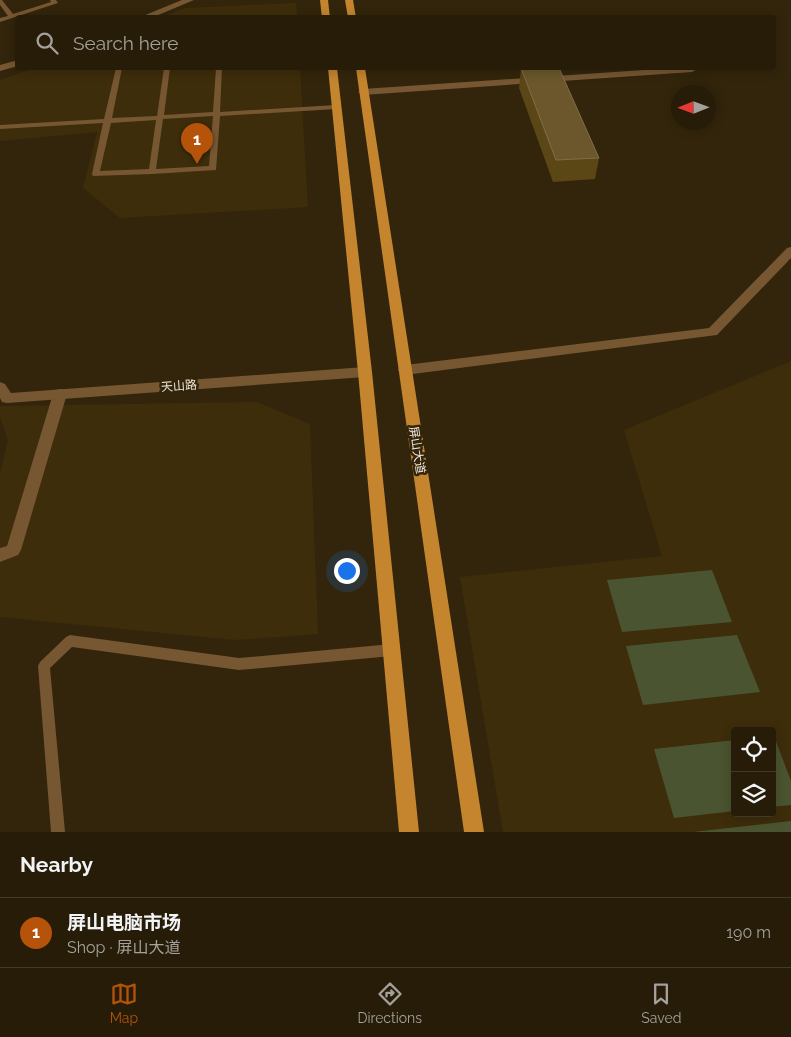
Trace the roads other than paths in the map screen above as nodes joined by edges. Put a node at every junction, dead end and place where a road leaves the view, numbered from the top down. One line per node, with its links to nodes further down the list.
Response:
1 (53, 0): 9 (lane)
2 (190, 0): 6 (street)
3 (324, 0): 7 (main road)
4 (349, 0): 8 (main road)
5 (0, 1): 9 (lane)
6 (150, 15)
7 (326, 15)
8 (352, 15)
9 (11, 16): 10 (lane)
10 (0, 20)
11 (15, 64): 12 (street)
12 (0, 68)
13 (119, 70): 23 (lane)
14 (167, 70): 22 (lane)
15 (218, 70): 21 (lane)
16 (332, 70): 20 (main road)
17 (360, 70): 19 (main road, 屏山大道)
18 (677, 70): 19 (street)
19 (363, 92): 27 (main road, 屏山大道)
20 (336, 107): 21 (lane); 28 (main road)
21 (217, 114): 22 (lane); 25 (lane)
22 (160, 117): 23 (lane); 25 (lane)
23 (108, 120): 24 (lane); 25 (lane)
24 (1, 124)
25 (152, 172)
26 (791, 251): 27 (street)
27 (405, 370): 35 (main road, 屏山大道)
28 (365, 372): 30 (street, 天山路); 32 (main road)
29 (0, 387): 30 (street, 天山路)
30 (60, 394): 31 (street)
31 (0, 555)
32 (392, 650): 33 (lane); 34 (main road)
33 (58, 832)
34 (409, 832)
35 (474, 832)

